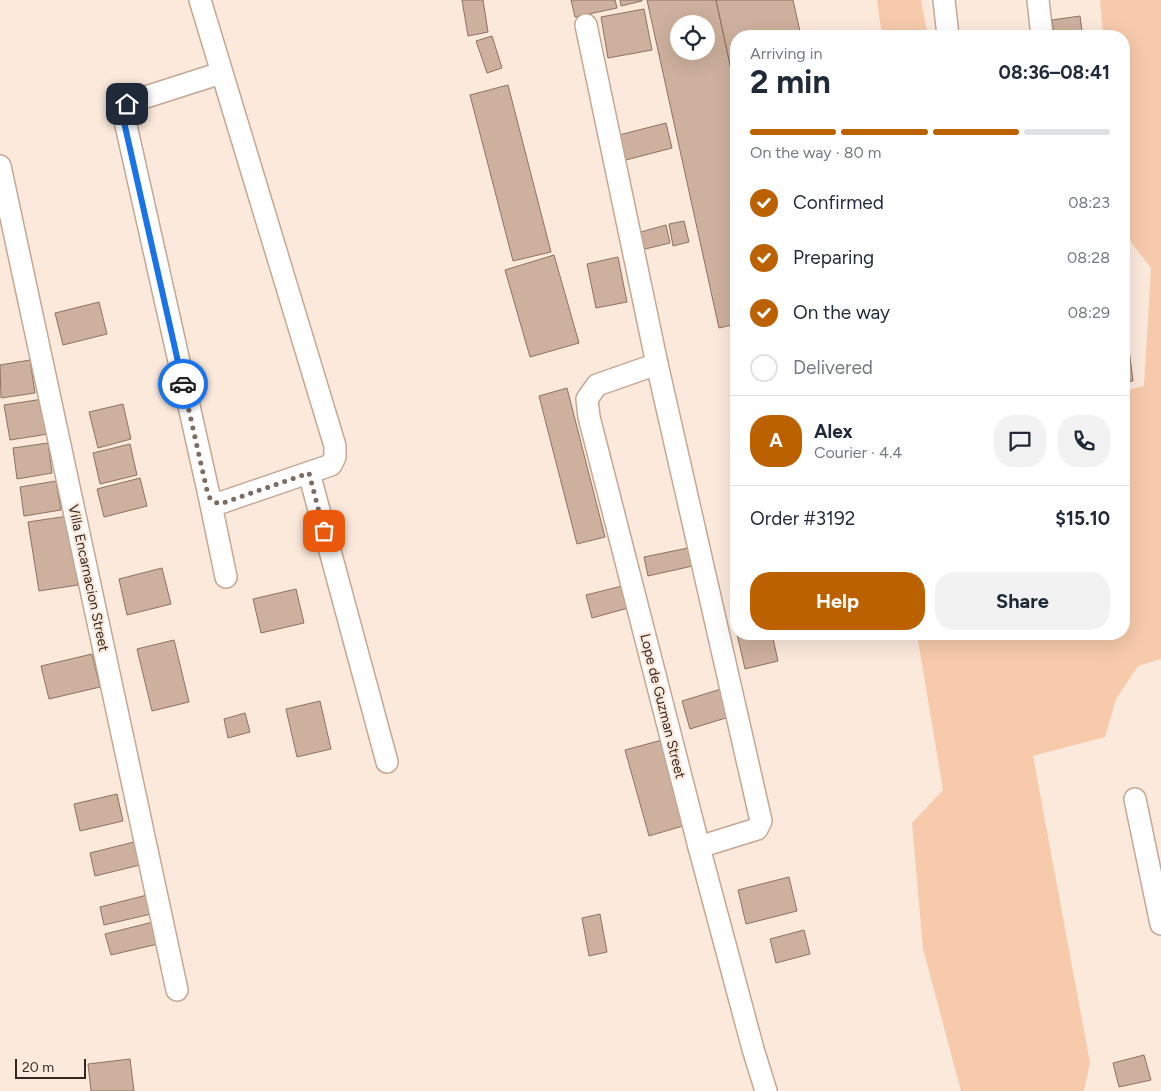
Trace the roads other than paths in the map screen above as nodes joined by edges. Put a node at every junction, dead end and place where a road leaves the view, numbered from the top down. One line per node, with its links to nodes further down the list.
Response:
1 (200, 0): 7 (street)
2 (944, 0): 5 (street)
3 (1038, 0): 6 (street)
4 (586, 25): 9 (street)
5 (947, 30)
6 (1041, 30)
7 (221, 73): 10 (street); 11 (street)
8 (0, 166): 17 (street, Villa Encarnacion Street)
9 (658, 364): 15 (street); 15 (street, Lope de Guzman Street)
10 (309, 473): 11 (street); 13 (street)
11 (208, 495): 12 (street)
12 (226, 577)
13 (387, 762)
14 (1135, 800): 16 (street)
15 (699, 847): 18 (street, Lope de Guzman Street)
16 (1161, 924)
17 (177, 990)
18 (766, 1091)

